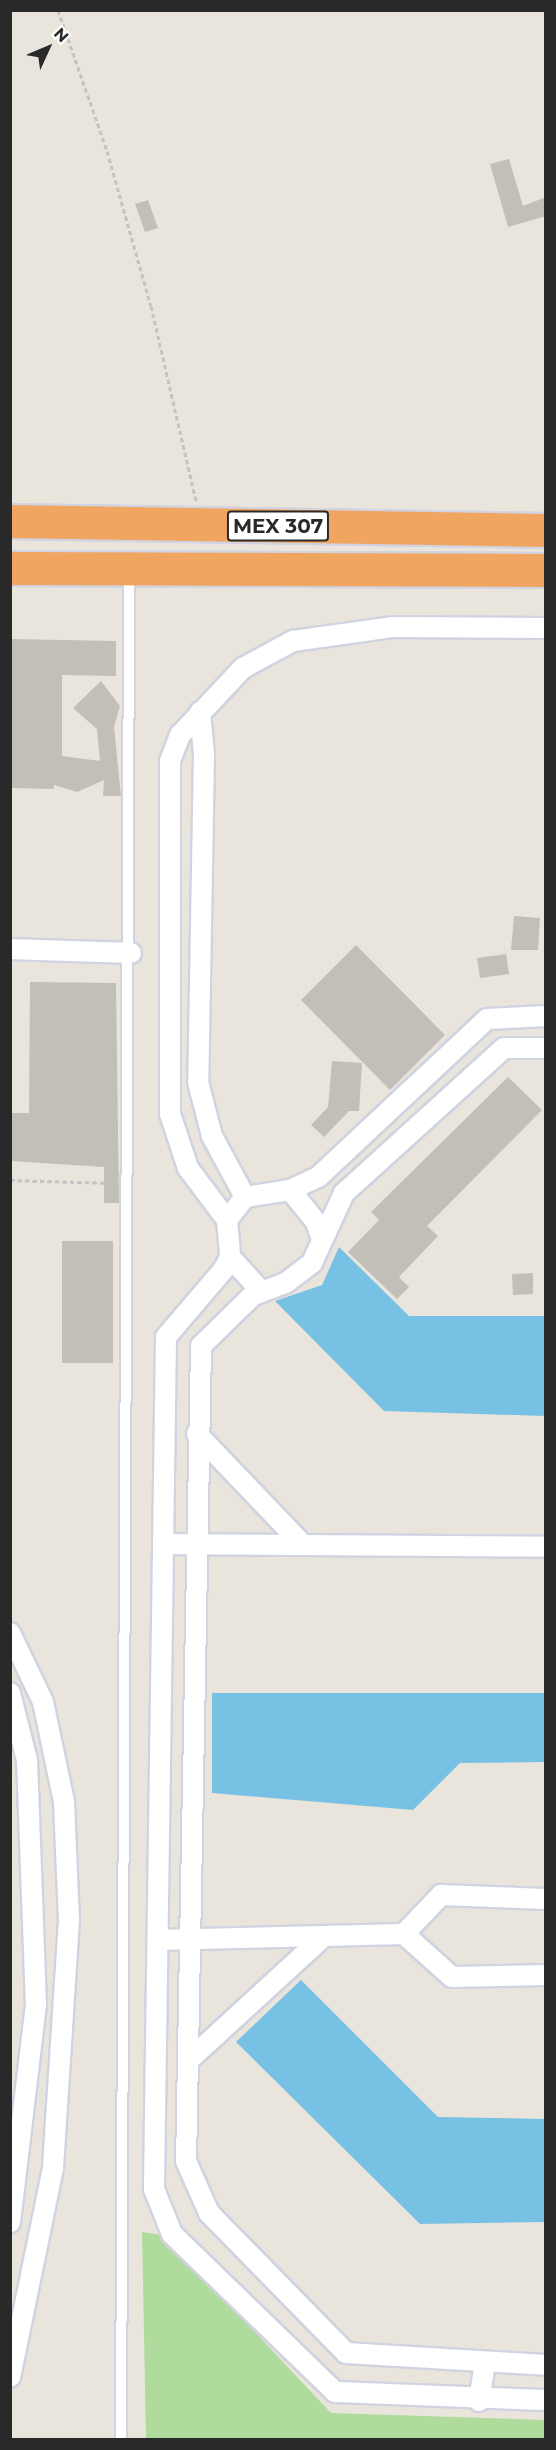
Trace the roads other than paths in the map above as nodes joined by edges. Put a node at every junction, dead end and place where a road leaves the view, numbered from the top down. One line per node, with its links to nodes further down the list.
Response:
1 (10, 521): 2 (highway, MEX 307)
2 (546, 530)
3 (10, 568): 4 (highway, MEX 307)
4 (129, 568): 5 (highway, MEX 307); 9 (lane)
5 (546, 570)
6 (546, 628): 7 (street)
7 (200, 712): 13 (street); 14 (street)
8 (10, 949): 9 (street)
9 (131, 953): 40 (lane)
10 (546, 1016): 12 (street)
11 (546, 1048): 15 (street)
12 (290, 1190): 13 (street); 15 (street)
13 (245, 1197): 14 (street)
14 (227, 1220): 16 (street)
15 (322, 1239): 17 (street)
16 (230, 1257): 17 (street); 19 (street)
17 (260, 1290): 18 (street)
18 (197, 1434): 20 (street); 21 (street)
19 (163, 1544): 21 (street); 28 (street)
20 (302, 1544): 21 (street); 22 (street)
21 (194, 1545): 27 (street)
22 (546, 1547)
23 (10, 1634): 31 (street)
24 (10, 1693): 30 (street)
25 (546, 1899): 26 (street)
26 (404, 1934): 29 (street); 32 (street)
27 (193, 1939): 28 (street); 29 (street); 33 (street)
28 (158, 1940): 39 (street)
29 (320, 1940): 33 (street)
30 (36, 1946): 31 (street); 34 (street)
31 (67, 1948): 37 (street)
32 (546, 1975)
33 (189, 2060): 35 (street)
34 (10, 2222)
35 (485, 2365): 36 (street); 39 (street)
36 (546, 2365)
37 (10, 2377)
38 (546, 2400): 39 (street)
39 (480, 2401)
40 (121, 2439)

